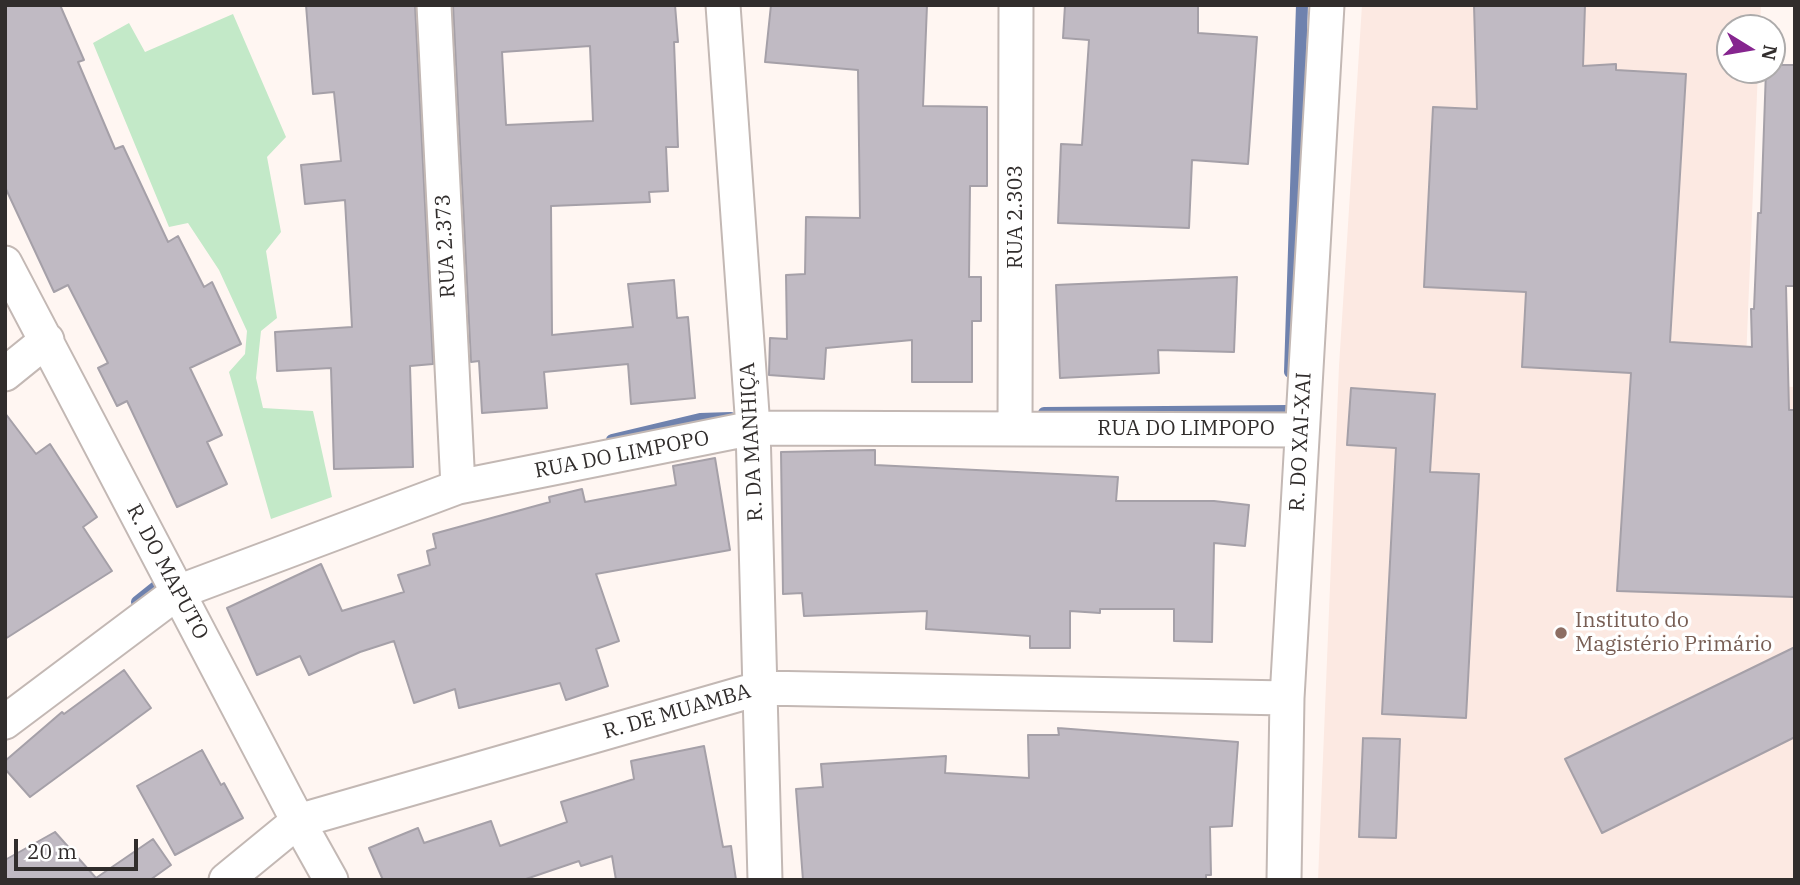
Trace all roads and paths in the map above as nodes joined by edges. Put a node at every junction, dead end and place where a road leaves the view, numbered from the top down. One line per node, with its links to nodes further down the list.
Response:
1 (434, 5): 11 (street, RUA 2.373)
2 (723, 5): 8 (street, R. DA MANHIÇA)
3 (1016, 5): 9 (street, RUA 2.303)
4 (1327, 5): 10 (street, R. DO XAI-XAI)
5 (5, 263): 6 (street, R. DO MAPUTO)
6 (47, 340): 7 (street); 12 (street, R. DO MAPUTO)
7 (5, 374)
8 (753, 428): 9 (street, RUA DO LIMPOPO); 11 (street, RUA DO LIMPOPO); 13 (street, R. DA MANHIÇA)
9 (1016, 429): 10 (street, RUA DO LIMPOPO)
10 (1301, 430): 14 (street, R. DO XAI-XAI)
11 (458, 488): 12 (street, RUA DO LIMPOPO)
12 (177, 592): 15 (street, RUA DO LIMPOPO); 16 (street, R. DO MAPUTO)
13 (761, 688): 14 (street, R. DE MUAMBA); 16 (street, R. DE MUAMBA); 19 (street, R. DA MANHIÇA)
14 (1287, 698): 20 (street, R. DO XAI-XAI)
15 (5, 722)
16 (298, 821): 17 (street, R. DE MUAMBA); 18 (street, R. DO MAPUTO)
17 (226, 880)
18 (331, 880)
19 (765, 880)
20 (1284, 880)

